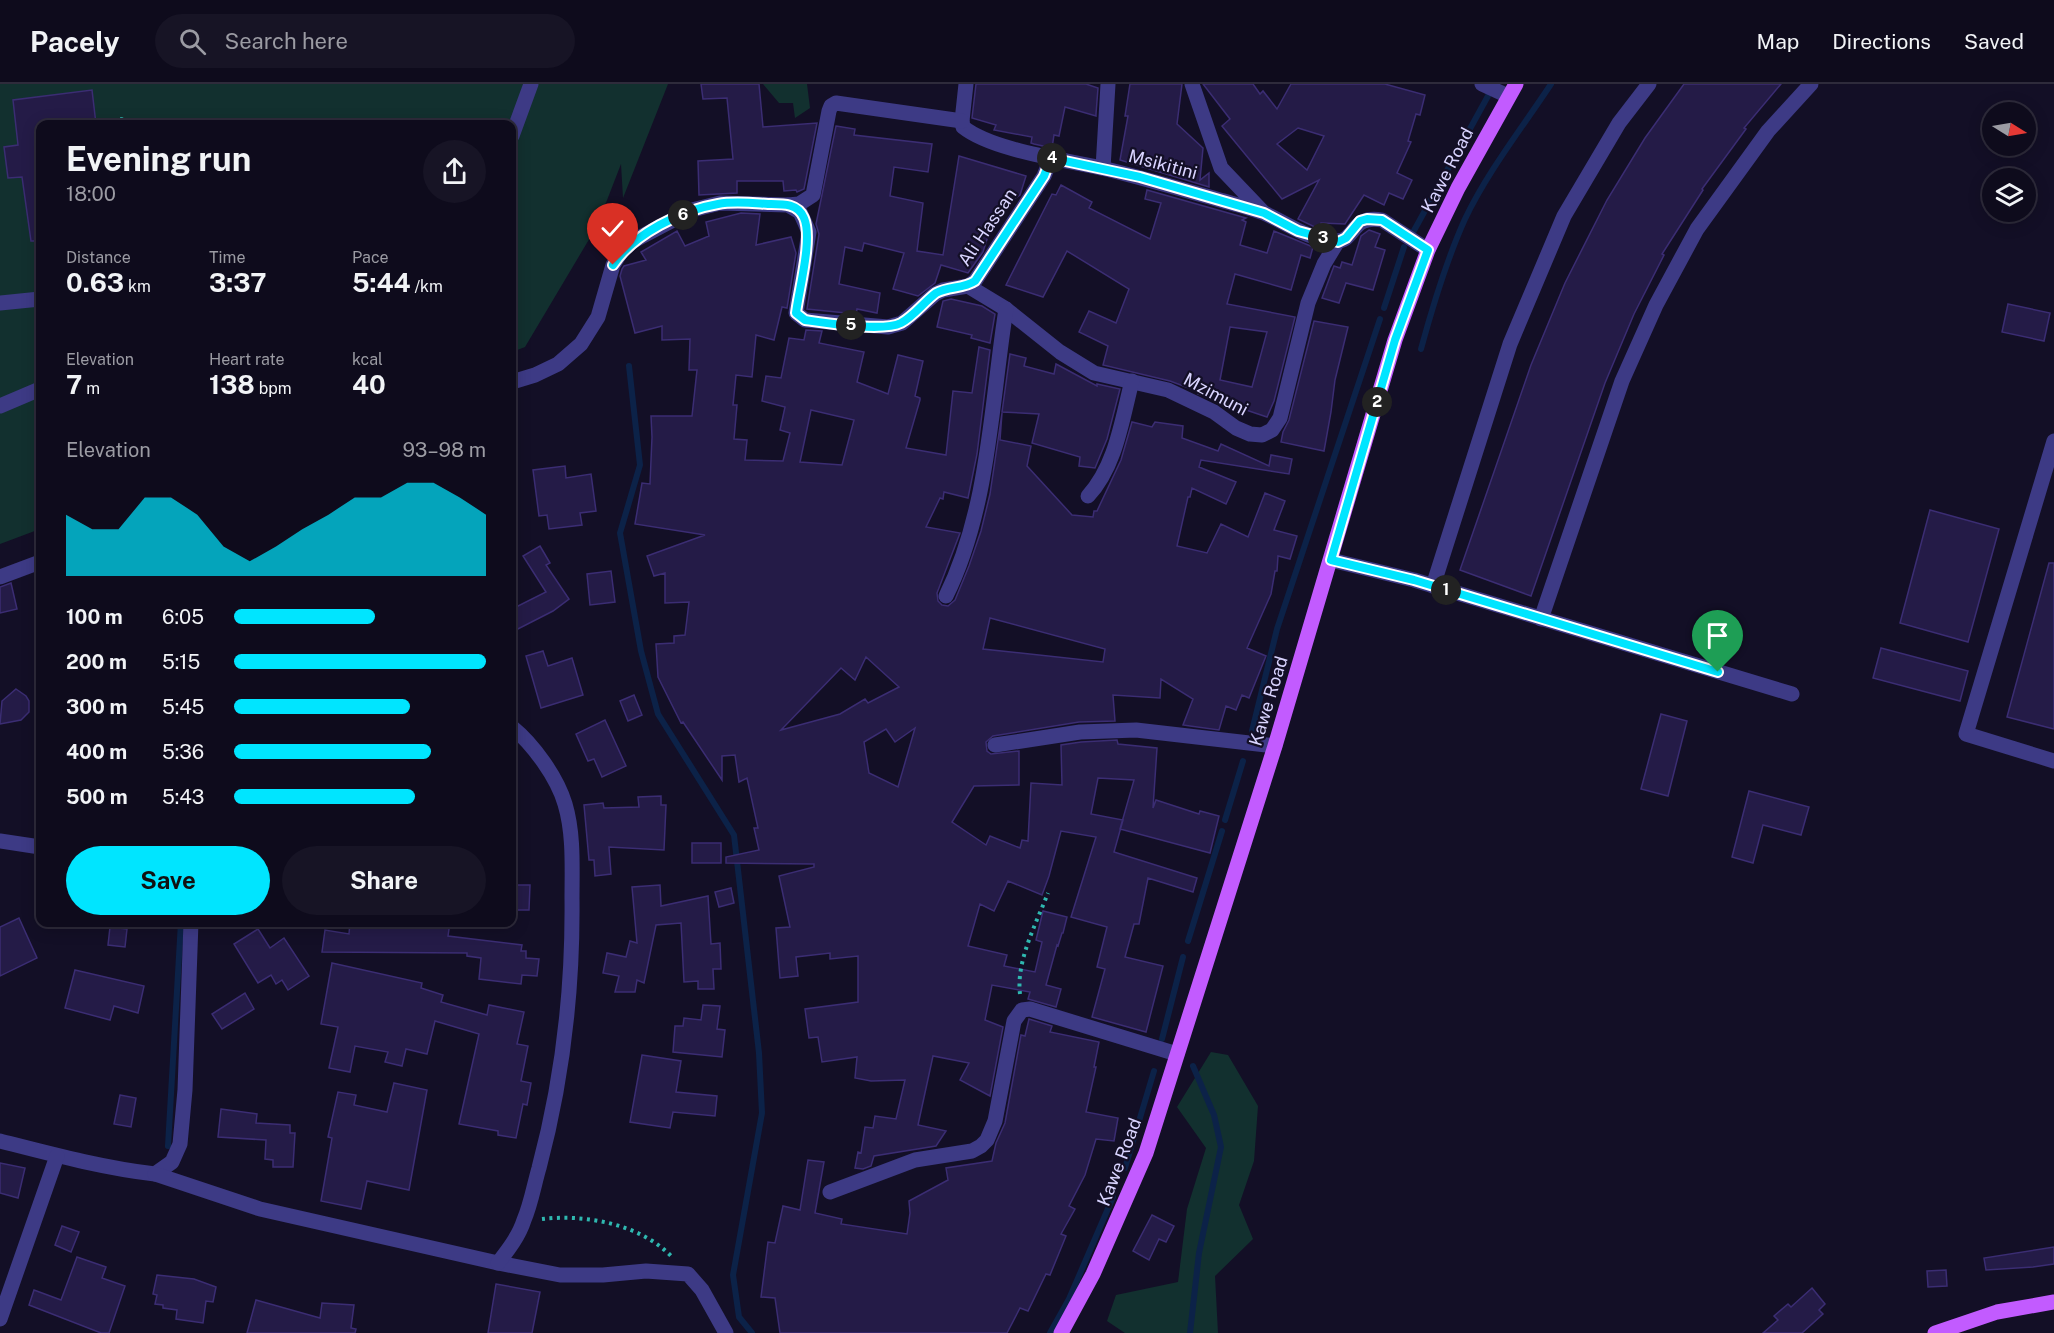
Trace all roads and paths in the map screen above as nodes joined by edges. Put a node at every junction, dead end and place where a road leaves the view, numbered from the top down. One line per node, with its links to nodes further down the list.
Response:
1 (531, 84): 12 (street)
2 (966, 84): 11 (street)
3 (1108, 84): 14 (street)
4 (1192, 84): 16 (street, Msikitini)
5 (1482, 84): 8 (street)
6 (1649, 84): 32 (street)
7 (1811, 84): 34 (street)
8 (1512, 90): 18 (main road, Kawe Road)
9 (120, 119): 10 (path)
10 (126, 120)
11 (962, 121): 13 (street, Msikitini); 15 (street)
12 (516, 125)
13 (1051, 158): 14 (street, Msikitini); 19 (street, Ali Hassan)
14 (1103, 168): 16 (street, Msikitini)
15 (788, 205): 19 (street, Ali Hassan); 23 (street)
16 (1264, 213): 17 (street, Msikitini)
17 (1338, 242): 18 (street); 24 (street, Mzimuni)
18 (1428, 250): 29 (main road, Kawe Road)
19 (968, 286): 22 (street, Mzimuni)
20 (36, 299): 21 (street)
21 (0, 303)
22 (1006, 309): 24 (street, Mzimuni); 33 (street)
23 (516, 381)
24 (1132, 381): 28 (street)
25 (36, 392): 26 (street)
26 (0, 406)
27 (2054, 441): 39 (street)
28 (1089, 496)
29 (1331, 560): 32 (street); 38 (main road, Kawe Road)
30 (36, 564): 31 (street)
31 (0, 577)
32 (1433, 586): 34 (street)
33 (946, 596)
34 (1541, 619): 35 (street)
35 (1792, 694)
36 (516, 730): 50 (street)
37 (995, 745): 38 (street)
38 (1275, 746): 45 (main road, Kawe Road)
39 (2054, 761)
40 (0, 841): 41 (street)
41 (36, 846)
42 (1048, 893): 44 (path)
43 (191, 927): 48 (street)
44 (1022, 1010): 45 (street); 49 (street)
45 (1177, 1054): 56 (main road, Kawe Road)
46 (0, 1141): 47 (street)
47 (57, 1156): 48 (street); 54 (street)
48 (155, 1174): 51 (street)
49 (830, 1192)
50 (524, 1221): 51 (street); 52 (path)
51 (498, 1263): 52 (street)
52 (688, 1274): 55 (street)
53 (2054, 1302): 57 (main road)
54 (0, 1319)
55 (726, 1333)
56 (1061, 1333)
57 (1935, 1333)

